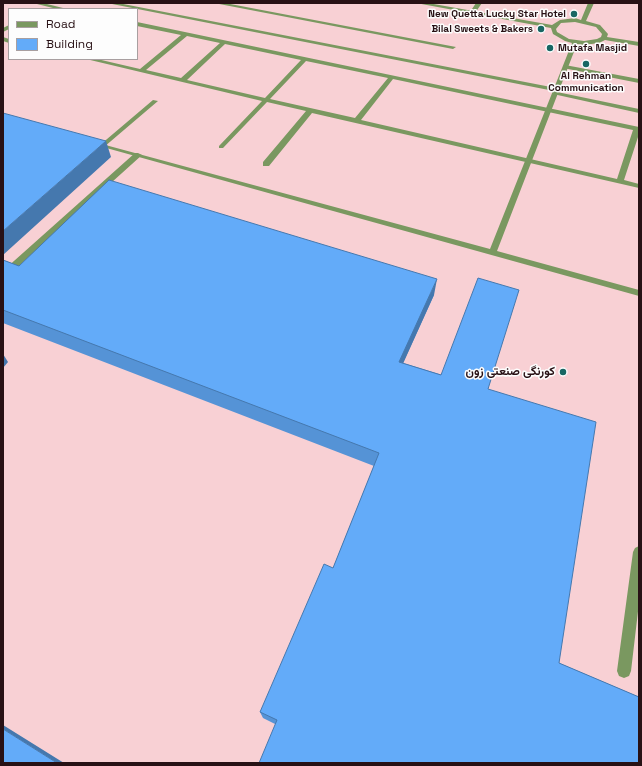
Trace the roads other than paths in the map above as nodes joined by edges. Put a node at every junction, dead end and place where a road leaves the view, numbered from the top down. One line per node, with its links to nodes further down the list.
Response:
1 (36, 3): 8 (street)
2 (110, 3): 11 (street)
3 (217, 3): 22 (street)
4 (420, 3): 7 (street)
5 (479, 3): 13 (street)
6 (591, 3): 14 (street)
7 (428, 4): 13 (street)
8 (44, 5): 9 (street); 10 (street)
9 (39, 8)
10 (59, 8)
11 (135, 8)
12 (138, 9): 30 (street)
13 (473, 12): 16 (street)
14 (584, 21): 16 (street); 18 (street)
15 (138, 24): 17 (street)
16 (554, 27): 20 (street)
17 (186, 34): 19 (street); 26 (street)
18 (604, 38): 20 (street); 21 (street)
19 (224, 42): 23 (street); 28 (street)
20 (575, 42): 25 (street)
21 (639, 44)
22 (453, 47)
23 (305, 59): 27 (street); 31 (street)
24 (93, 60): 26 (street)
25 (565, 67): 29 (street); 30 (street)
26 (141, 71): 28 (street)
27 (392, 77): 33 (street); 36 (street)
28 (182, 81): 31 (street)
29 (639, 81)
30 (555, 91): 33 (street); 35 (street)
31 (266, 100): 34 (street); 40 (street)
32 (155, 101): 39 (street)
33 (549, 109): 37 (street); 42 (street)
34 (311, 110): 36 (street); 43 (street)
35 (639, 111)
36 (356, 121): 42 (street)
37 (638, 129): 44 (street)
38 (87, 142): 39 (street)
39 (102, 146): 41 (street)
40 (221, 147)
41 (138, 155): 46 (street); 47 (street)
42 (528, 161): 44 (street); 46 (street)
43 (266, 164)
44 (620, 182): 45 (street)
45 (639, 186)
46 (493, 252): 48 (street)
47 (8, 271)
48 (639, 293)
49 (639, 552): 50 (street)
50 (624, 671)

